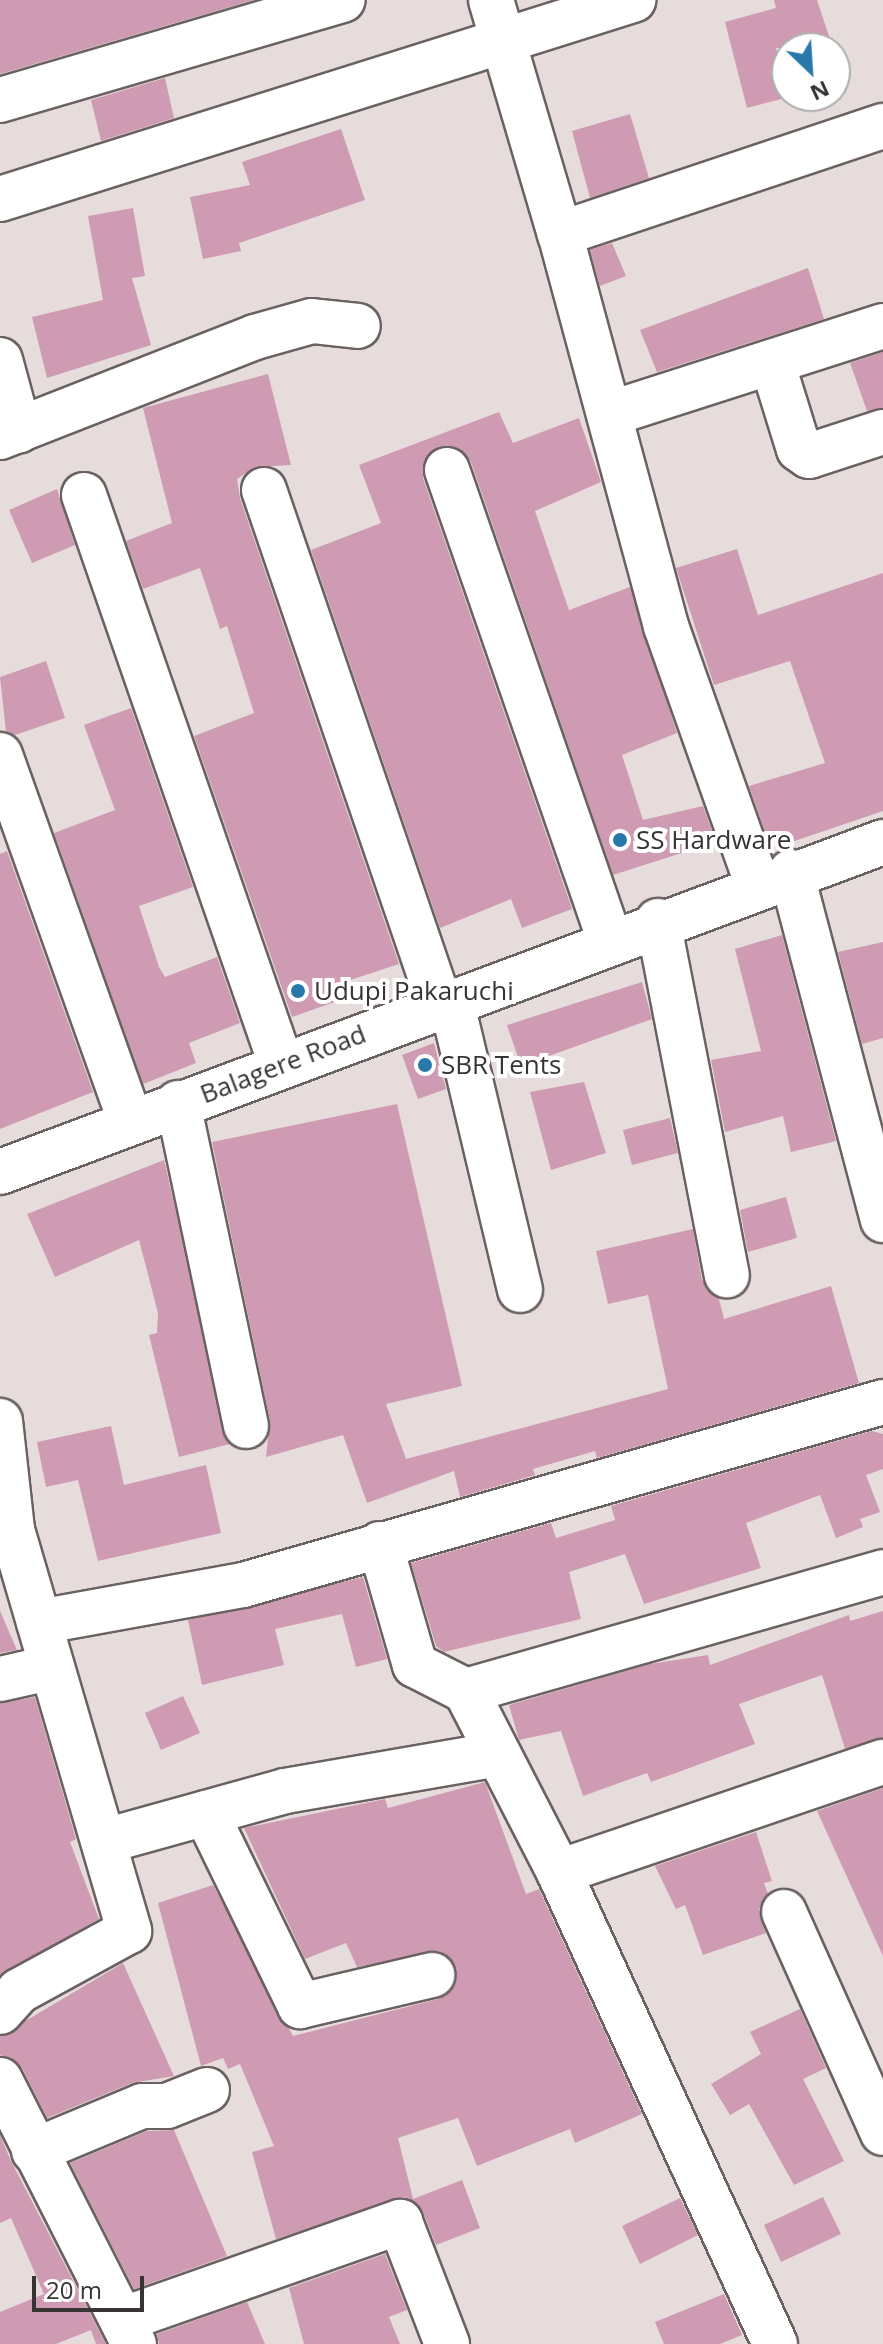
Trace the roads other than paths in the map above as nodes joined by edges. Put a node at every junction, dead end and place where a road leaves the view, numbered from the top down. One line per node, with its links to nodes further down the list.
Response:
1 (343, 0): 5 (street)
2 (491, 0): 4 (street)
3 (633, 0): 4 (street)
4 (504, 41): 7 (street); 8 (street)
5 (0, 100)
6 (883, 126): 8 (street)
7 (0, 199)
8 (560, 234): 13 (street)
9 (358, 326): 15 (street)
10 (883, 326): 12 (street)
11 (0, 360): 15 (street)
12 (772, 362): 13 (street); 14 (street)
13 (609, 414): 21 (street)
14 (883, 432)
15 (9, 433)
16 (447, 470): 23 (street)
17 (264, 490): 24 (street)
18 (84, 495): 25 (street)
19 (2, 768): 27 (street)
20 (883, 842): 21 (street, Balagere Road)
21 (774, 879): 22 (street, Balagere Road); 29 (street)
22 (658, 921): 23 (street, Balagere Road); 30 (street)
23 (609, 939): 24 (street, Balagere Road)
24 (446, 1002): 25 (street, Balagere Road); 31 (street)
25 (281, 1064): 26 (street, Balagere Road)
26 (178, 1103): 27 (street, Balagere Road); 34 (street)
27 (130, 1121): 28 (street, Balagere Road)
28 (0, 1172)
29 (883, 1220)
30 (727, 1275)
31 (520, 1290)
32 (883, 1402): 35 (street)
33 (0, 1421): 37 (street)
34 (246, 1426)
35 (380, 1544): 37 (street); 40 (street)
36 (883, 1572): 40 (street)
37 (39, 1622): 38 (street)
38 (49, 1668): 39 (street); 44 (street)
39 (0, 1679)
40 (466, 1691): 41 (street)
41 (494, 1755): 43 (street); 45 (street)
42 (883, 1762): 45 (street)
43 (206, 1813): 44 (street); 47 (street)
44 (105, 1841): 48 (street)
45 (559, 1872): 55 (street)
46 (784, 1912): 51 (street)
47 (432, 1975)
48 (0, 2012)
49 (0, 2080): 52 (street)
50 (207, 2090): 52 (street)
51 (883, 2133)
52 (34, 2151): 53 (street)
53 (129, 2332): 54 (street)
54 (447, 2344)
55 (775, 2344)

